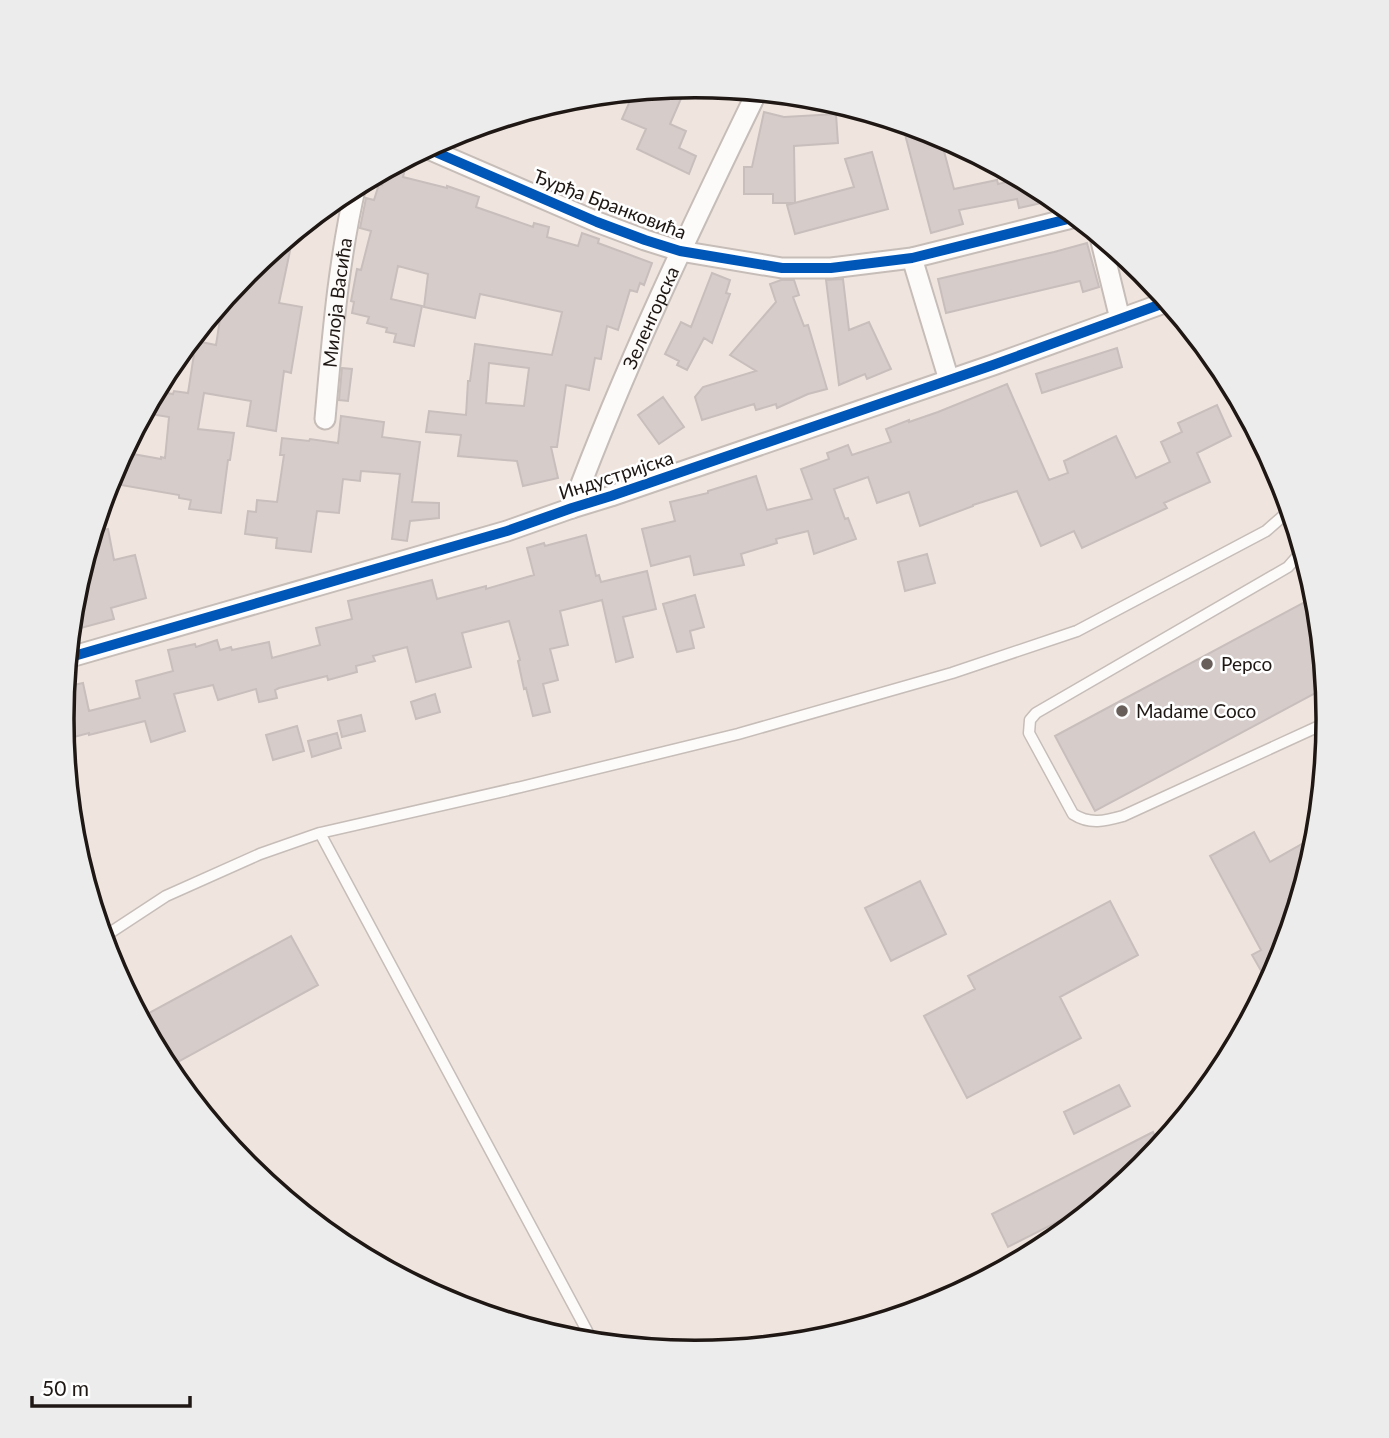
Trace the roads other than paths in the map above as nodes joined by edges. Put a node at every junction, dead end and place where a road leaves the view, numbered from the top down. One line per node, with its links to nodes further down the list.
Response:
1 (753, 101): 5 (street, Зеленгорска)
2 (439, 153): 5 (street, Ђурђа Бранковића)
3 (352, 201): 11 (street, Милоја Васића)
4 (1064, 220): 7 (street, Ђурђа Бранковића)
5 (680, 251): 7 (street, Ђурђа Бранковића); 12 (street, Зеленгорска)
6 (1104, 252): 9 (street)
7 (912, 258): 10 (street)
8 (1157, 306): 9 (street, Индустријска)
9 (1121, 319): 10 (street, Индустријска)
10 (949, 380): 12 (street, Индустријска)
11 (325, 419)
12 (572, 508): 15 (street, Индустријска)
13 (1282, 517): 17 (lane)
14 (1295, 560): 16 (lane)
15 (77, 655)
16 (1316, 728)
17 (320, 833): 18 (lane); 19 (lane)
18 (111, 932)
19 (587, 1330)

